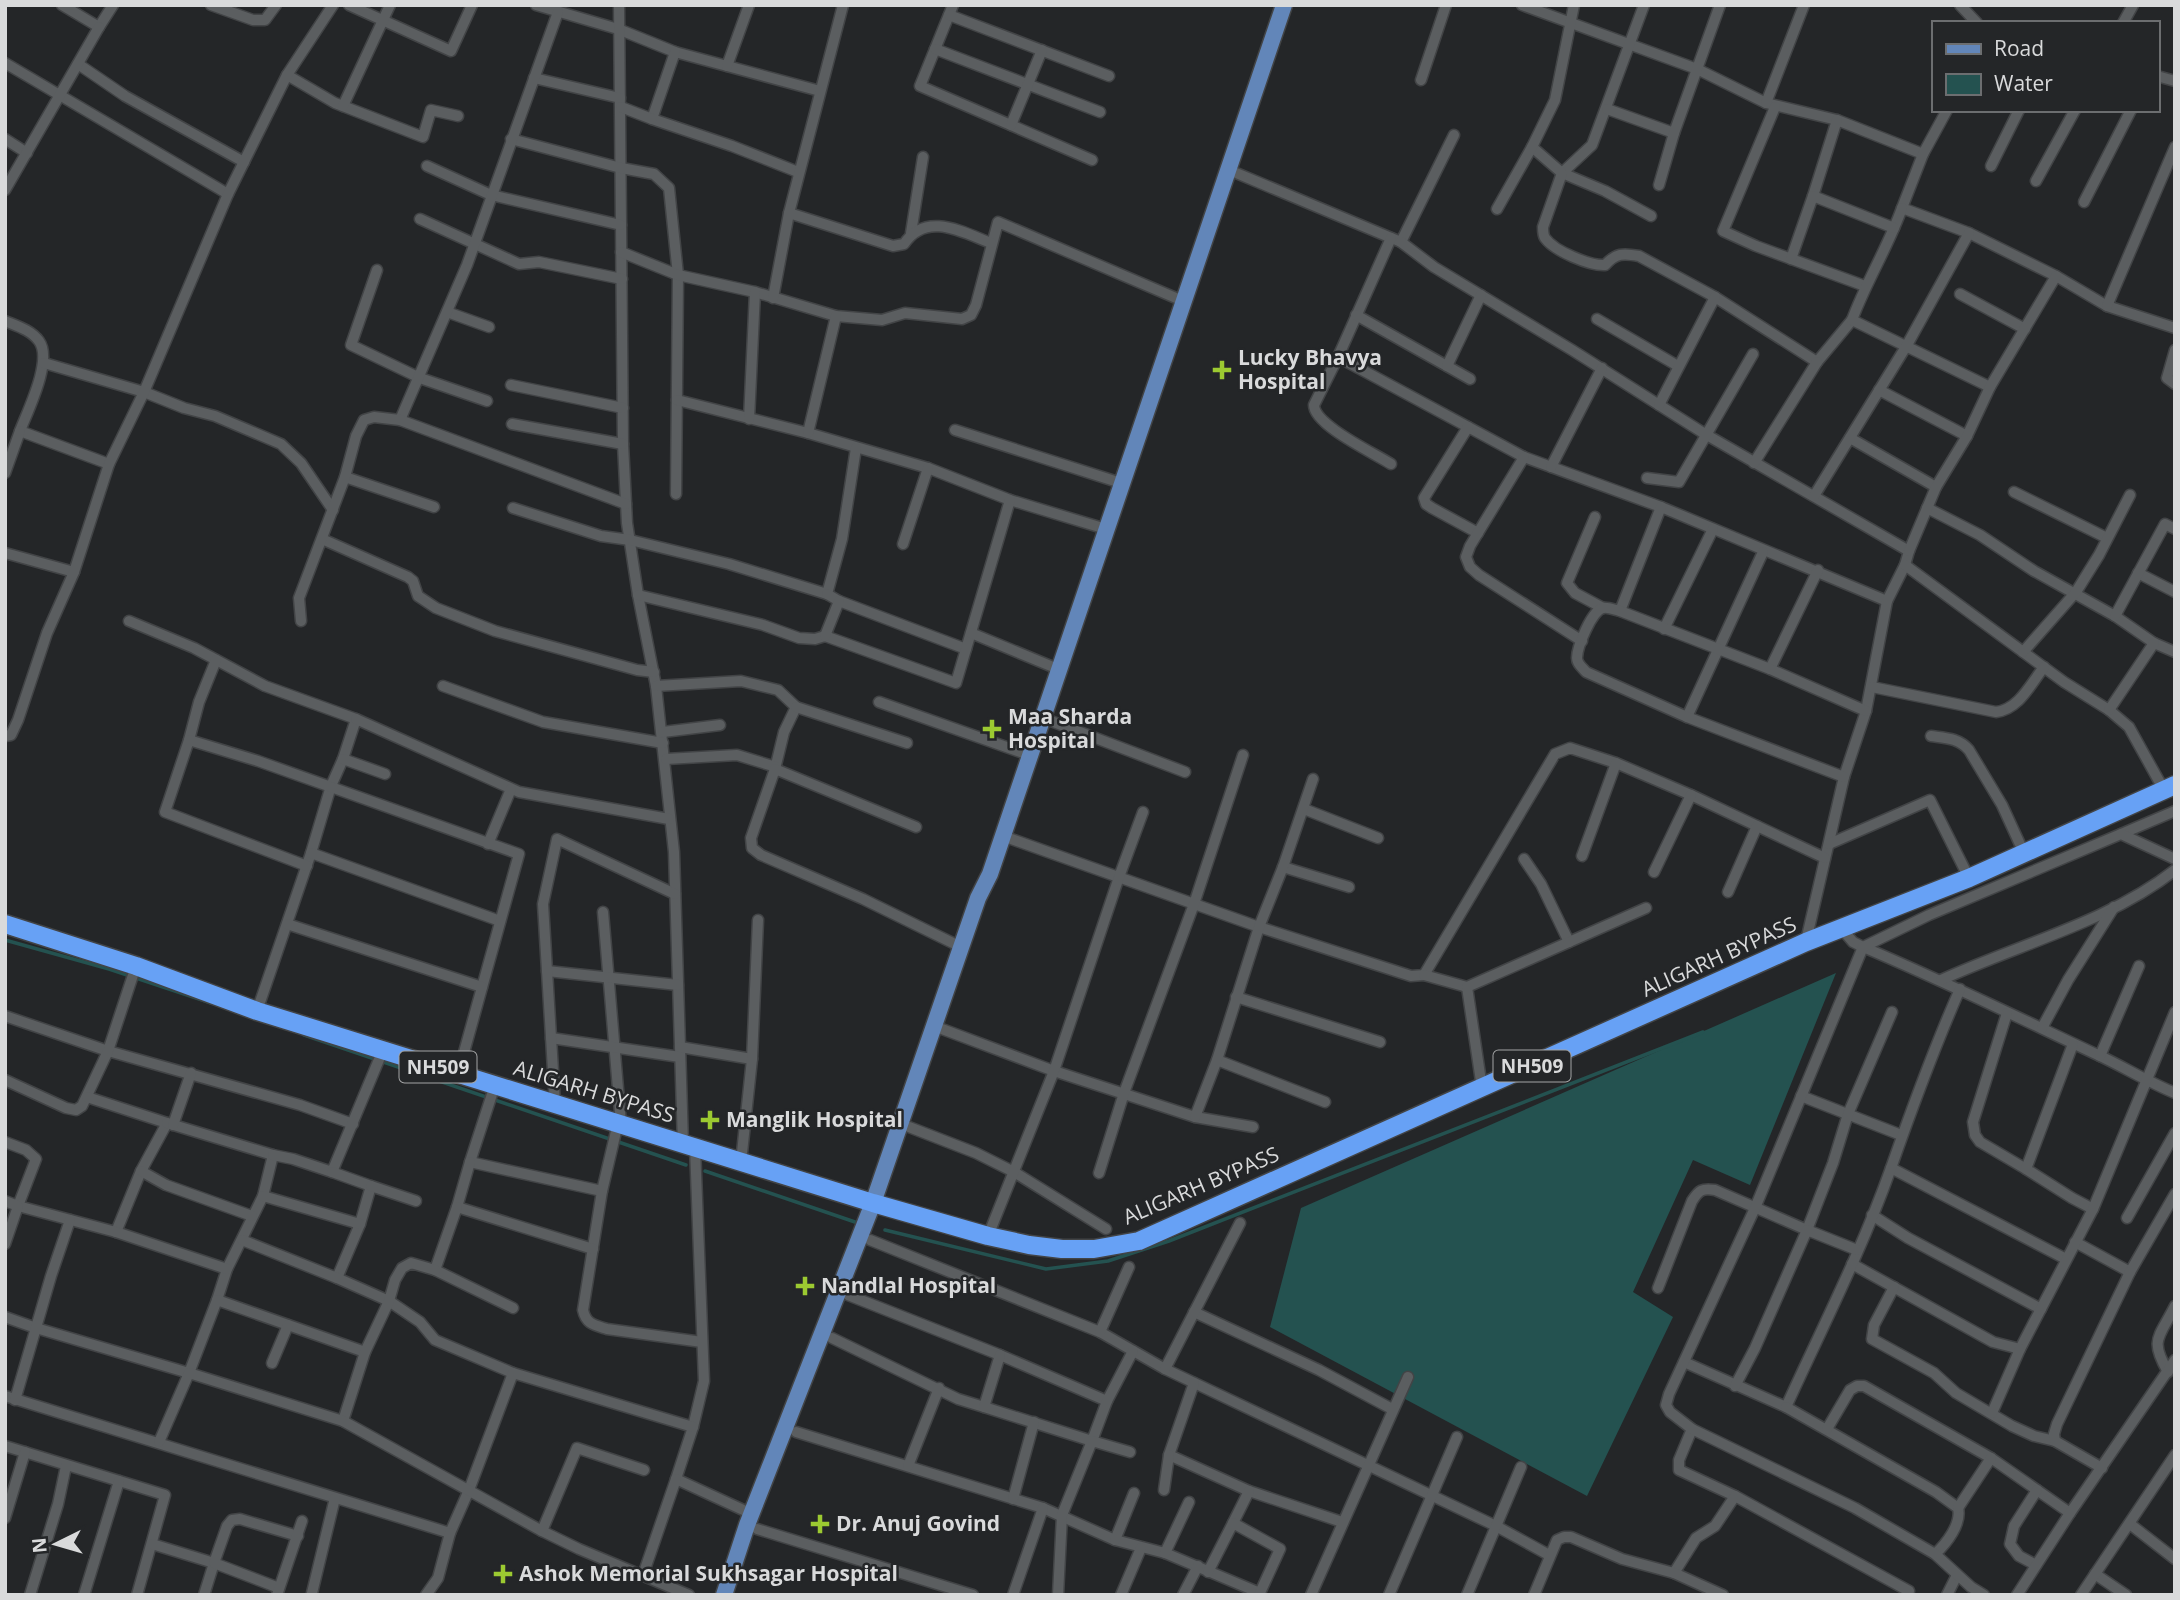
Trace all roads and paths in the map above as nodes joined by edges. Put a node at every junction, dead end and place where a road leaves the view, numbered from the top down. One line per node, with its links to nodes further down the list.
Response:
1 (62, 5): 29 (street)
2 (113, 5): 29 (street)
3 (211, 5): 4 (street)
4 (276, 5)
5 (332, 5): 39 (street)
6 (349, 5): 25 (street)
7 (390, 5): 25 (street)
8 (472, 5): 25 (street)
9 (536, 5): 24 (street)
10 (619, 5): 30 (street)
11 (749, 5): 37 (street)
12 (828, 5): 22 (street)
13 (1284, 5): 73 (main road)
14 (1446, 5): 42 (street)
15 (1522, 5): 28 (street)
16 (1574, 5): 28 (street)
17 (1644, 5): 31 (street)
18 (1720, 5): 38 (street)
19 (1804, 5): 47 (street)
20 (1960, 5): 26 (street)
21 (2133, 5): 27 (street)
22 (842, 8): 44 (street)
23 (951, 10): 32 (street); 33 (street)
24 (558, 12): 30 (street); 41 (street)
25 (383, 20): 48 (street)
26 (1975, 21)
27 (2124, 21)
28 (1569, 23): 31 (street); 63 (street)
29 (99, 27): 36 (street)
30 (618, 29): 34 (street); 46 (street)
31 (1628, 45): 38 (street); 49 (street)
32 (935, 49): 43 (street); 58 (street)
33 (1042, 50): 40 (street); 43 (street)
34 (675, 52): 37 (street); 56 (street)
35 (5, 63): 45 (street)
36 (78, 64): 45 (street); 69 (street)
37 (727, 66): 44 (street)
38 (1698, 69): 47 (street); 59 (street)
39 (288, 75): 48 (street); 69 (street)
40 (1109, 76)
41 (534, 78): 46 (street); 62 (street)
42 (1421, 80)
43 (1028, 85): 50 (street); 58 (street)
44 (820, 91): 74 (street)
45 (60, 96): 65 (street); 79 (street)
46 (620, 102): 56 (street); 72 (street)
47 (1771, 105): 57 (street); 97 (street)
48 (343, 106): 55 (street)
49 (1607, 108): 59 (street); 75 (street)
50 (1100, 112)
51 (1946, 112): 66 (street)
52 (2018, 112): 71 (street)
53 (2074, 112): 76 (street)
54 (2130, 112): 82 (street)
55 (458, 116)
56 (653, 119): 74 (street)
57 (1837, 120): 66 (street); 81 (street)
58 (1011, 125): 68 (street)
59 (1674, 133): 77 (street)
60 (1454, 135): 93 (street)
61 (5, 139): 65 (street)
62 (511, 139): 72 (street); 80 (street)
63 (1532, 147): 75 (street); 84 (street)
64 (2175, 148): 109 (street)
65 (27, 153): 78 (street)
66 (1923, 154): 83 (street)
67 (923, 158): 90 (street)
68 (1092, 160)
69 (244, 162): 79 (street)
70 (427, 166): 80 (street)
71 (1991, 166)
72 (621, 168): 88 (street); 99 (street)
73 (1229, 170): 92 (street); 108 (main road)
74 (799, 172): 85 (street)
75 (1562, 173): 86 (street); 106 (street)
76 (2036, 181)
77 (1659, 186)
78 (5, 190)
79 (228, 194): 134 (street)
80 (491, 195): 88 (street); 95 (street)
81 (1813, 196): 89 (street); 97 (street)
82 (2084, 202)
83 (1902, 208): 89 (street); 91 (street)
84 (1497, 209)
85 (789, 213): 90 (street); 107 (street)
86 (1651, 216)
87 (420, 219): 95 (street)
88 (621, 225): 96 (street)
89 (1894, 228): 102 (street)
90 (911, 233): 94 (street)
91 (1969, 233): 100 (street); 119 (street)
92 (1391, 238): 93 (street); 111 (street)
93 (1401, 242): 105 (street)
94 (991, 243): 108 (street); 112 (street)
95 (474, 244): 101 (street); 110 (street)
96 (621, 252): 99 (street); 101 (street)
97 (1791, 259): 102 (street)
98 (377, 270): 128 (street)
99 (678, 275): 103 (street); 135 (street)
100 (2056, 276): 109 (street); 117 (street)
101 (622, 279): 138 (street)
102 (1865, 286): 114 (street)
103 (755, 292): 107 (street); 139 (street)
104 (1960, 294): 117 (street)
105 (1480, 295): 125 (street); 127 (street)
106 (1715, 297): 123 (street); 126 (street)
107 (773, 298): 112 (street)
108 (1183, 301): 160 (main road)
109 (2107, 306): 118 (street)
110 (447, 312): 116 (street); 128 (street)
111 (1356, 315): 122 (street); 125 (street)
112 (836, 316): 145 (street)
113 (1597, 318): 126 (street)
114 (1852, 320): 119 (street); 123 (street)
115 (5, 321): 124 (street)
116 (489, 327)
117 (2025, 328): 132 (street)
118 (2175, 328)
119 (1907, 345): 132 (street); 133 (street)
120 (2175, 350): 130 (street)
121 (1753, 354): 146 (street)
122 (1338, 357): 142 (street); 154 (street)
123 (1817, 362): 152 (street)
124 (44, 363): 134 (street); 144 (street)
125 (1447, 366): 129 (street)
126 (1678, 366): 137 (street)
127 (1602, 368): 137 (street); 155 (street)
128 (420, 378): 136 (street); 140 (street)
129 (1469, 379)
130 (2175, 384)
131 (511, 385): 138 (street)
132 (1990, 387): 147 (street)
133 (1879, 390): 147 (street); 148 (street)
134 (144, 392): 153 (street); 172 (street)
135 (677, 400): 139 (street); 163 (street)
136 (487, 401)
137 (1659, 405): 146 (street)
138 (622, 408): 149 (street)
139 (749, 418): 145 (street)
140 (400, 420): 158 (street); 167 (street)
141 (512, 424): 149 (street)
142 (1468, 427): 151 (street); 177 (street)
143 (955, 430): 160 (street)
144 (20, 431): 153 (street); 157 (street)
145 (808, 433): 150 (street)
146 (1705, 435): 152 (street); 159 (street)
147 (1967, 436): 161 (street)
148 (1850, 438): 161 (street); 165 (street)
149 (623, 444): 167 (street)
150 (856, 448): 156 (street); 191 (street)
151 (1524, 457): 155 (street); 177 (street)
152 (1754, 463): 165 (street)
153 (109, 464): 187 (street)
154 (1391, 464)
155 (1551, 467): 169 (street)
156 (928, 468): 166 (street); 181 (street)
157 (5, 472)
158 (345, 477): 168 (street); 172 (street)
159 (1647, 478)
160 (1121, 483): 174 (main road)
161 (1936, 487): 171 (street)
162 (2014, 492): 178 (street)
163 (676, 494)
164 (2130, 495): 178 (street)
165 (1814, 496): 182 (street)
166 (1010, 500): 174 (street); 201 (street)
167 (626, 504): 180 (street)
168 (434, 507)
169 (1661, 507): 175 (street); 196 (street)
170 (513, 508): 180 (street)
171 (1927, 508): 182 (street); 189 (street)
172 (333, 510): 179 (street)
173 (1595, 517): 195 (street)
174 (1106, 529): 211 (main road)
175 (1713, 529): 183 (street); 200 (street)
176 (2175, 529): 188 (street)
177 (1478, 533): 203 (street)
178 (2107, 538): 189 (street)
179 (322, 539): 199 (street); 213 (street)
180 (630, 540): 191 (street); 192 (street)
181 (903, 544)
182 (1909, 551): 185 (street)
183 (1763, 552): 186 (street); 206 (street)
184 (5, 553): 187 (street)
185 (1905, 565): 194 (street); 207 (street)
186 (1818, 570): 194 (street); 212 (street)
187 (74, 572): 225 (street)
188 (2138, 573): 190 (street); 197 (street)
189 (2076, 592): 197 (street); 207 (street)
190 (2175, 592)
191 (827, 593): 193 (street)
192 (638, 595): 202 (street); 213 (street)
193 (839, 601): 202 (street); 205 (street)
194 (1887, 601): 216 (street)
195 (1604, 608): 196 (street); 203 (street)
196 (1620, 611): 200 (street)
197 (2115, 616): 204 (street)
198 (129, 621): 209 (street)
199 (301, 621)
200 (1664, 629): 206 (street)
201 (971, 633): 205 (street); 211 (street)
202 (825, 636): 205 (street)
203 (1582, 641): 221 (street)
204 (2154, 643): 208 (street); 219 (street)
205 (966, 649)
206 (1717, 650): 212 (street); 221 (street)
207 (2023, 652): 210 (street)
208 (2175, 652)
209 (216, 660): 223 (street); 228 (street)
210 (2043, 667): 216 (street); 219 (street)
211 (1058, 669): 222 (main road)
212 (1770, 669): 220 (street)
213 (654, 672): 215 (street)
214 (443, 686): 227 (street)
215 (656, 686): 218 (street); 227 (street)
216 (1872, 687): 220 (street)
217 (879, 702): 230 (street)
218 (796, 707): 229 (street); 235 (street)
219 (2109, 710): 241 (street)
220 (1866, 711): 238 (street)
221 (1687, 717): 238 (street)
222 (1043, 718): 230 (main road); 236 (street)
223 (356, 719): 232 (street); 242 (street)
224 (720, 725): 227 (street)
225 (5, 736)
226 (1931, 736): 256 (street)
227 (663, 738): 233 (street)
228 (189, 740): 240 (street); 261 (street)
229 (906, 743)
230 (1029, 755): 251 (main road)
231 (1243, 755): 271 (street)
232 (344, 759): 237 (street); 240 (street)
233 (666, 759): 235 (street); 247 (street)
234 (1616, 763): 243 (street); 257 (street); 287 (street)
235 (776, 768): 249 (street); 283 (street)
236 (1185, 772)
237 (386, 774)
238 (1844, 777): 254 (street)
239 (1313, 779): 244 (street)
240 (331, 786): 253 (street); 255 (street)
241 (2169, 788): 256 (highway, ALIGARH BYPASS / NH509)
242 (511, 789): 247 (street); 253 (street)
243 (1690, 795): 248 (street); 264 (street)
244 (1304, 809): 252 (street); 262 (street)
245 (2175, 811): 250 (street)
246 (1143, 812): 266 (street)
247 (669, 819): 270 (street)
248 (1757, 825): 258 (street); 269 (street)
249 (916, 827)
250 (2121, 834): 260 (street); 280 (street)
251 (1003, 836): 265 (main road); 266 (street)
252 (1378, 838)
253 (488, 844): 276 (street)
254 (1829, 844): 258 (street); 267 (street)
255 (312, 853): 261 (street); 276 (street)
256 (2024, 853): 267 (highway, ALIGARH BYPASS / NH509)
257 (1581, 856)
258 (1825, 858): 282 (street)
259 (1524, 859): 281 (street)
260 (2175, 859)
261 (307, 866): 278 (street)
262 (1283, 867): 268 (street); 279 (street)
263 (2175, 870): 272 (street)
264 (1654, 872)
265 (990, 874): 283 (main road); 301 (main road)
266 (1119, 877): 271 (street); 312 (street)
267 (1969, 878): 280 (highway, ALIGARH BYPASS / NH509)
268 (1349, 887)
269 (1728, 892)
270 (676, 894): 285 (street); 290 (street)
271 (1194, 904): 279 (street); 319 (street)
272 (2115, 907): 289 (street); 300 (street)
273 (1646, 908): 281 (street)
274 (603, 912): 288 (street)
275 (758, 920): 310 (street)
276 (500, 921): 291 (street)
277 (5, 924): 286 (highway, ALIGARH BYPASS / NH509)
278 (287, 924): 291 (street); 295 (street)
279 (1259, 927): 287 (street); 294 (street)
280 (1851, 938): 282 (highway, ALIGARH BYPASS / NH509); 289 (street); 321 (street)
281 (1569, 942): 292 (street)
282 (1806, 942): 317 (highway, ALIGARH BYPASS / NH509)
283 (961, 947): 351 (main road)
284 (2139, 966): 308 (street)
285 (547, 971): 288 (street); 302 (street)
286 (133, 974): 295 (highway, ALIGARH BYPASS / NH509); 306 (street)
287 (1424, 975): 292 (street)
288 (608, 977): 290 (street); 305 (street)
289 (1941, 979): 293 (street)
290 (678, 985): 307 (street)
291 (482, 987): 314 (street)
292 (1467, 987): 317 (street)
293 (1960, 989): 298 (street); 333 (street)
294 (1236, 997): 303 (street); 311 (street)
295 (257, 1011): 309 (highway, ALIGARH BYPASS / NH509)
296 (1892, 1012): 325 (street)
297 (2175, 1012): 316 (street)
298 (2007, 1013): 300 (street); 340 (street)
299 (5, 1016): 306 (street)
300 (2042, 1028): 304 (street)
301 (942, 1029): 312 (street); 330 (main road)
302 (551, 1038): 305 (street); 324 (street)
303 (1380, 1042)
304 (2073, 1044): 308 (street); 340 (street)
305 (614, 1047): 307 (street); 329 (street)
306 (108, 1051): 313 (street); 322 (street)
307 (680, 1052): 310 (street); 335 (street)
308 (2100, 1056): 316 (street)
309 (381, 1057): 314 (highway, ALIGARH BYPASS / NH509); 328 (street)
310 (752, 1059): 338 (street)
311 (1217, 1060): 323 (street); 326 (street)
312 (1054, 1071): 319 (street); 343 (street)
313 (191, 1073): 327 (street); 328 (street)
314 (458, 1074): 318 (highway, ALIGARH BYPASS / NH509)
315 (5, 1080): 322 (street)
316 (2145, 1081): 320 (street); 355 (street)
317 (1482, 1089): 365 (highway, ALIGARH BYPASS / NH509)
318 (493, 1093): 324 (highway, ALIGARH BYPASS / NH509); 337 (street)
319 (1124, 1093): 326 (street); 344 (street)
320 (2175, 1093)
321 (1801, 1096): 325 (street); 354 (street)
322 (88, 1097): 327 (street)
323 (1325, 1102)
324 (555, 1104): 329 (highway, ALIGARH BYPASS / NH509)
325 (1848, 1114): 333 (street); 363 (street)
326 (1195, 1117): 331 (street)
327 (170, 1124): 336 (street); 341 (street)
328 (353, 1124): 342 (street)
329 (619, 1126): 335 (highway, ALIGARH BYPASS / NH509); 346 (street)
330 (909, 1127): 343 (street); 351 (main road)
331 (1253, 1127)
332 (2175, 1133): 358 (street)
333 (1901, 1135): 339 (street)
334 (5, 1142): 352 (street)
335 (689, 1146): 338 (highway, ALIGARH BYPASS / NH509); 393 (street)
336 (273, 1155): 342 (street); 348 (street)
337 (470, 1162): 346 (street); 353 (street)
338 (741, 1162): 351 (highway, ALIGARH BYPASS / NH509)
339 (1891, 1168): 356 (street); 372 (street)
340 (2026, 1169): 355 (street)
341 (141, 1171): 357 (street); 364 (street)
342 (332, 1172): 345 (street)
343 (1014, 1172): 362 (street); 365 (street)
344 (1100, 1173)
345 (371, 1186): 350 (street); 361 (street)
346 (602, 1191): 370 (street)
347 (2175, 1194): 377 (street)
348 (263, 1196): 357 (street); 361 (street)
349 (5, 1201): 352 (street)
350 (416, 1201)
351 (878, 1205): 365 (highway, ALIGARH BYPASS / NH509); 367 (main road); 426 (main road)
352 (18, 1206): 359 (street); 369 (street)
353 (457, 1207): 370 (street); 376 (street)
354 (1755, 1208): 363 (street); 379 (street); 399 (street)
355 (2093, 1209): 368 (street)
356 (1872, 1215): 371 (street); 386 (street)
357 (252, 1216): 366 (street)
358 (2127, 1218)
359 (70, 1220): 364 (street); 390 (street)
360 (1240, 1223): 387 (street)
361 (360, 1224): 378 (street)
362 (1106, 1229)
363 (1807, 1230): 371 (street); 407 (street)
364 (116, 1232): 375 (street)
365 (988, 1236)
366 (242, 1240): 375 (street); 378 (street)
367 (870, 1240): 381 (main road); 391 (street)
368 (2075, 1242): 372 (street); 377 (street)
369 (5, 1244)
370 (593, 1249): 393 (street)
371 (1857, 1251): 373 (street)
372 (2066, 1259): 386 (street)
373 (1852, 1264): 380 (street); 412 (street)
374 (1129, 1267): 391 (street)
375 (228, 1269): 382 (street)
376 (435, 1270): 383 (street); 385 (street)
377 (2130, 1272): 423 (street)
378 (337, 1278): 383 (street)
379 (1658, 1287)
380 (1894, 1287): 394 (street); 414 (street)
381 (848, 1295): 392 (main road); 397 (street)
382 (217, 1300): 389 (street); 403 (street)
383 (389, 1301): 396 (street); 404 (street)
384 (2175, 1306): 402 (street)
385 (513, 1308)
386 (2041, 1309): 394 (street)
387 (1194, 1312): 401 (street); 413 (street)
388 (5, 1317): 390 (street)
389 (288, 1325): 396 (street); 400 (street)
390 (36, 1328): 403 (street); 409 (street)
391 (1100, 1332): 395 (street)
392 (832, 1338): 408 (street); 420 (main road)
393 (702, 1342): 417 (street)
394 (2020, 1349): 414 (street)
395 (1133, 1351): 401 (street); 410 (street)
396 (365, 1353): 415 (street)
397 (1000, 1354): 410 (street); 411 (street)
398 (2175, 1360): 402 (street)
399 (1685, 1362): 407 (street); 418 (street)
400 (272, 1363)
401 (1165, 1369): 406 (street)
402 (2168, 1372): 436 (street)
403 (188, 1373): 415 (street); 424 (street)
404 (513, 1373): 417 (street); 440 (street)
405 (1408, 1377): 413 (street)
406 (1194, 1383): 429 (street); 432 (street)
407 (1735, 1386): 412 (street)
408 (939, 1388): 411 (street); 434 (street)
409 (10, 1398): 424 (street)
410 (1108, 1401): 422 (street)
411 (984, 1407): 416 (street)
412 (1786, 1407): 419 (street)
413 (1392, 1409): 432 (street)
414 (1992, 1413): 423 (street)
415 (344, 1421): 440 (street)
416 (1034, 1422): 422 (street); 448 (street)
417 (694, 1427): 438 (street)
418 (1692, 1429): 446 (street); 468 (street)
419 (1827, 1429): 431 (street); 451 (street)
420 (796, 1432): 426 (main road); 434 (street)
421 (1457, 1437): 445 (street)
422 (1092, 1441): 428 (street); 453 (street)
423 (2055, 1441): 436 (street)
424 (159, 1442): 447 (street)
425 (5, 1446): 427 (street)
426 (783, 1451): 456 (main road)
427 (25, 1452): 433 (street); 454 (street)
428 (1130, 1452)
429 (1169, 1455): 441 (street); 443 (street)
430 (2175, 1455): 459 (street)
431 (1991, 1458): 442 (street); 451 (street)
432 (1368, 1465): 445 (street); 457 (street)
433 (66, 1466): 439 (street); 484 (street)
434 (908, 1466): 448 (street)
435 (1521, 1467): 460 (street)
436 (2102, 1468): 452 (street)
437 (645, 1470): 461 (street)
438 (676, 1479): 456 (street); 478 (street)
439 (119, 1481): 465 (street); 485 (street)
440 (469, 1490): 461 (street); 462 (street)
441 (1164, 1490)
442 (2037, 1490): 452 (street); 472 (street)
443 (1250, 1491): 457 (street); 458 (street)
444 (1134, 1493): 464 (street)
445 (1432, 1496): 460 (street); 496 (street)
446 (1735, 1496): 475 (street); 480 (street)
447 (335, 1498): 462 (street); 481 (street)
448 (1013, 1499): 450 (street)
449 (1189, 1502): 467 (street)
450 (1043, 1508): 453 (street); 491 (street)
451 (1958, 1508): 468 (street)
452 (2070, 1513): 472 (street)
453 (1062, 1516): 464 (street); 492 (street)
454 (5, 1517)
455 (302, 1521): 463 (street)
456 (755, 1522): 482 (main road); 490 (street)
457 (1342, 1522): 495 (street)
458 (1233, 1523): 474 (street); 483 (street)
459 (2130, 1524): 470 (street); 476 (street)
460 (1496, 1526): 469 (street); 497 (street)
461 (542, 1531): 478 (street)
462 (450, 1533): 488 (street)
463 (298, 1536): 471 (street); 479 (street)
464 (1115, 1540): 466 (street)
465 (152, 1544): 471 (street); 486 (street)
466 (1141, 1548): 467 (street); 493 (street)
467 (1165, 1553): 473 (street)
468 (1935, 1554): 477 (street)
469 (1549, 1555): 475 (street); 498 (street)
470 (2175, 1559)
471 (214, 1563): 479 (street); 487 (street)
472 (2036, 1565): 502 (street)
473 (1198, 1566): 474 (street); 494 (street)
474 (1208, 1572): 483 (street)
475 (1674, 1573): 499 (street)
476 (2095, 1574): 503 (street); 504 (street)
477 (1957, 1575): 500 (street); 501 (street)
478 (643, 1576): 489 (street)
479 (278, 1591)
480 (1909, 1591)
481 (312, 1593)
482 (729, 1594)
483 (1259, 1594)
484 (30, 1595)
485 (83, 1595)
486 (137, 1595)
487 (204, 1595)
488 (426, 1595)
489 (689, 1595)
490 (973, 1595)
491 (1013, 1595)
492 (1058, 1595)
493 (1121, 1595)
494 (1183, 1595)
495 (1311, 1595)
496 (1389, 1595)
497 (1467, 1595)
498 (1534, 1595)
499 (1723, 1595)
500 (1947, 1595)
501 (1984, 1595)
502 (2017, 1595)
503 (2081, 1595)
504 (2126, 1595)

